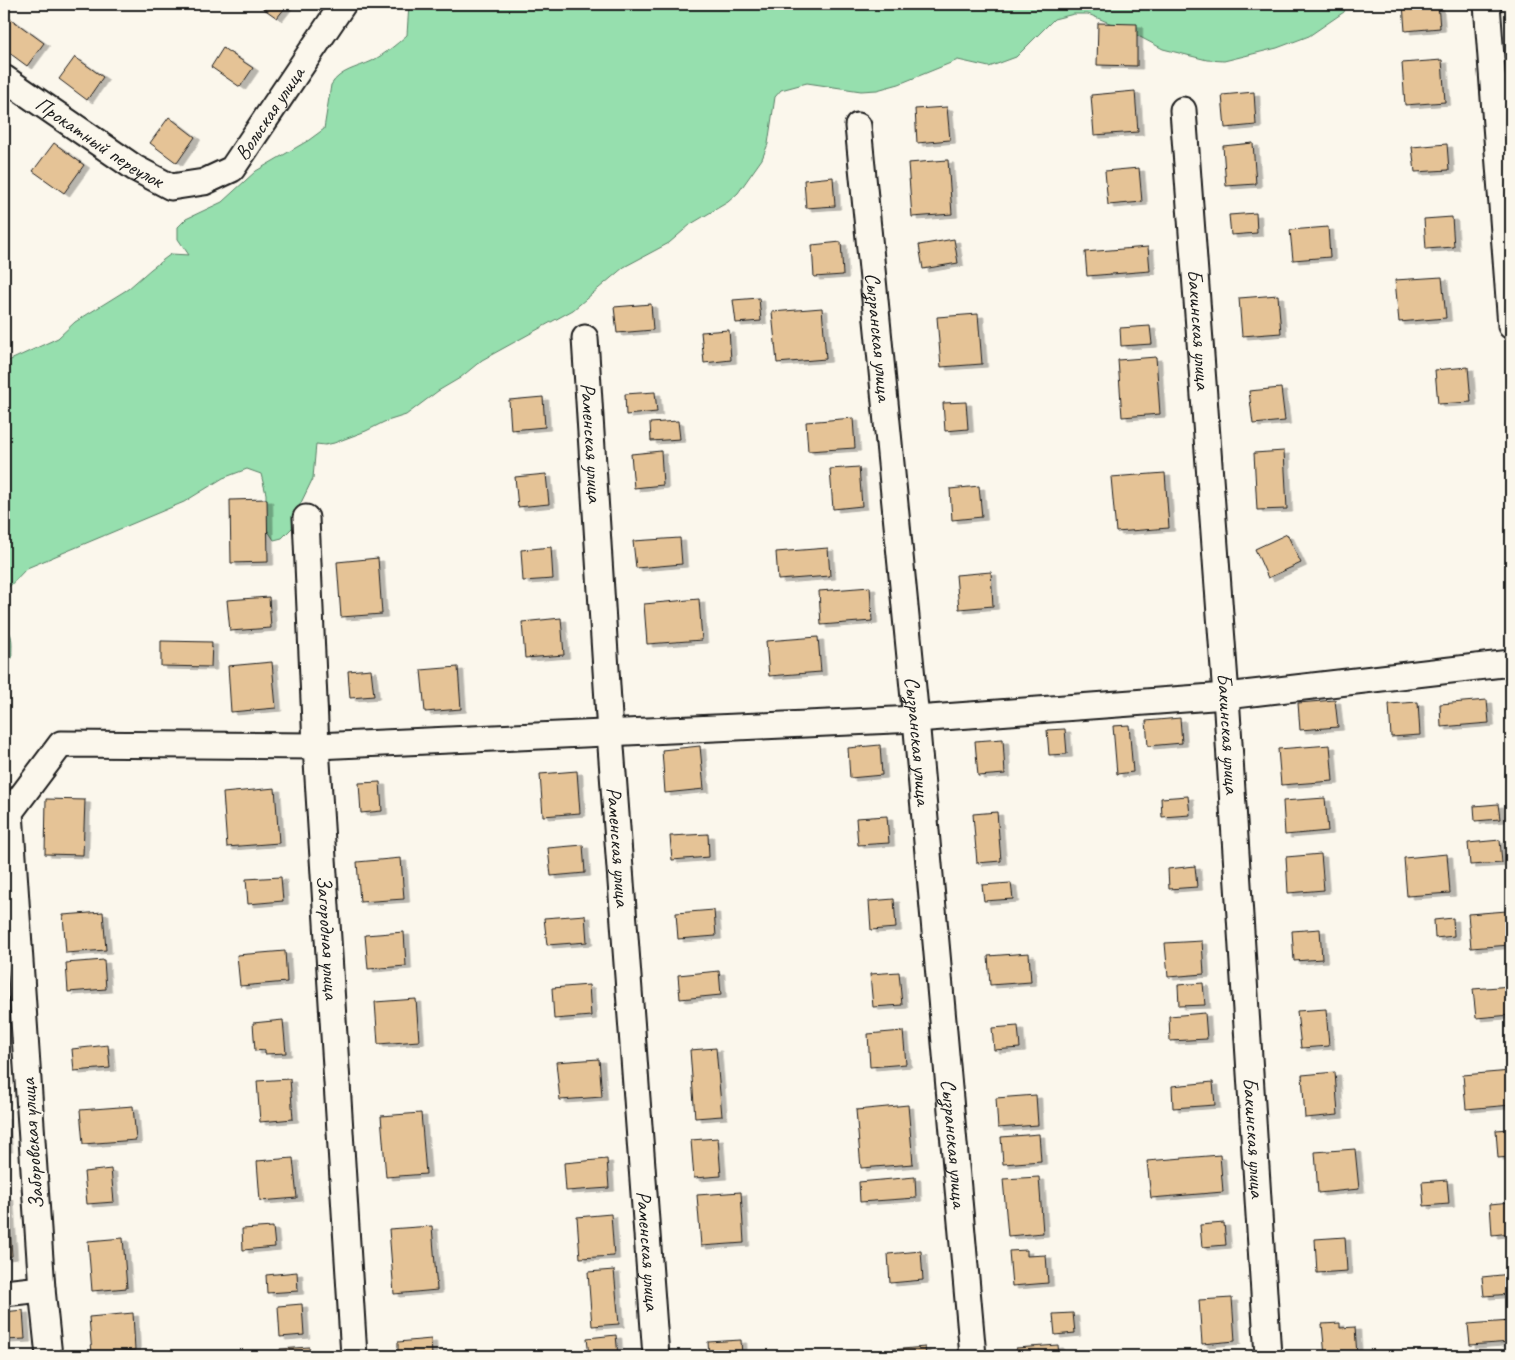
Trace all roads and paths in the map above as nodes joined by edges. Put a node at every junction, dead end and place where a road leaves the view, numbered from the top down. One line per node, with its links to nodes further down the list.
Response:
1 (343, 4): 6 (street, Вольская улица)
2 (1486, 4): 7 (street)
3 (4, 78): 6 (street, Прокатный переулок)
4 (1184, 110): 11 (street, Бакинская улица)
5 (858, 126): 12 (street, Сызранская улица)
6 (170, 187)
7 (1511, 326)
8 (586, 338): 13 (street, Раменская улица)
9 (306, 518): 14 (street, Загородная улица)
10 (1511, 663): 11 (street)
11 (1226, 696): 12 (street); 21 (street, Бакинская улица)
12 (916, 719): 13 (street); 20 (street, Сызранская улица)
13 (610, 734): 14 (street); 19 (street, Раменская улица)
14 (316, 746): 15 (street, Заборовская улица); 18 (street, Загородная улица)
15 (42, 1289): 16 (street); 17 (street, Заборовская улица)
16 (4, 1292)
17 (49, 1356)
18 (354, 1356)
19 (656, 1356)
20 (973, 1356)
21 (1268, 1356)

